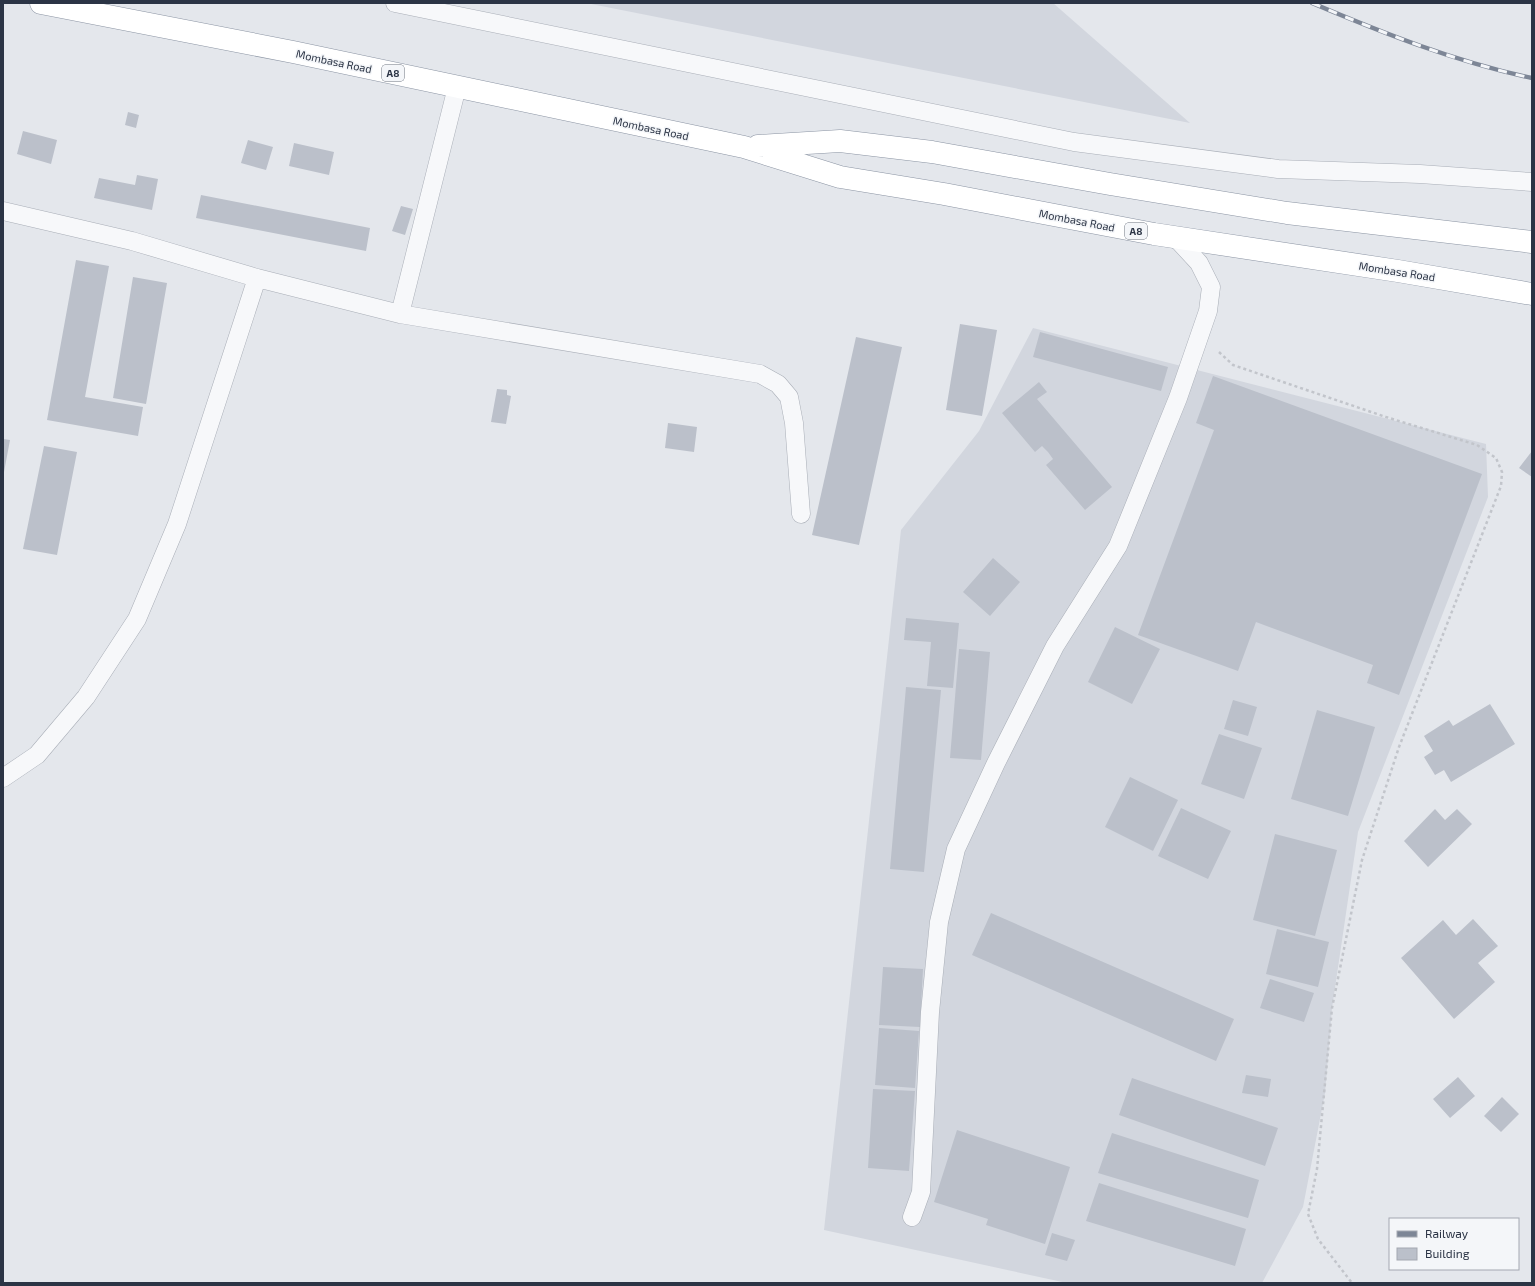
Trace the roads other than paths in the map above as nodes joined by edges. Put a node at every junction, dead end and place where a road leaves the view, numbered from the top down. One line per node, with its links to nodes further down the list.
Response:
1 (40, 3): 3 (highway, Mombasa Road / A8)
2 (395, 3): 5 (lane)
3 (458, 87): 4 (highway, Mombasa Road / A8); 11 (lane)
4 (744, 147): 7 (highway, Mombasa Road / A8); 8 (highway, Mombasa Road / A8)
5 (1532, 182)
6 (3, 211): 9 (lane)
7 (1175, 237): 10 (highway, Mombasa Road / A8); 14 (lane)
8 (1532, 242)
9 (256, 278): 11 (lane); 13 (lane)
10 (1532, 294)
11 (400, 314): 12 (lane)
12 (801, 514)
13 (3, 778)
14 (912, 1217)

